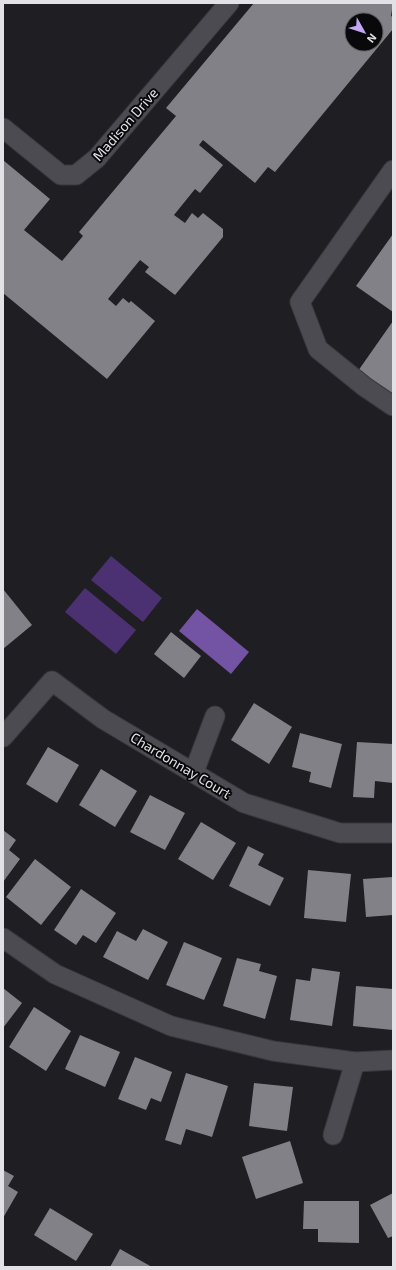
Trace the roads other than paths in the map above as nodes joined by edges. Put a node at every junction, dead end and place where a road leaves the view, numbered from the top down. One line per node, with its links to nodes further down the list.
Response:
1 (229, 3): 2 (street, Madison Drive)
2 (3, 128)
3 (393, 170): 4 (street)
4 (393, 406)
5 (215, 716): 7 (street)
6 (3, 737): 7 (street, Chardonnay Court)
7 (194, 772): 8 (street, Chardonnay Court)
8 (393, 833)
9 (3, 938): 11 (street)
10 (393, 1060): 11 (street)
11 (355, 1062): 12 (street)
12 (333, 1135)

